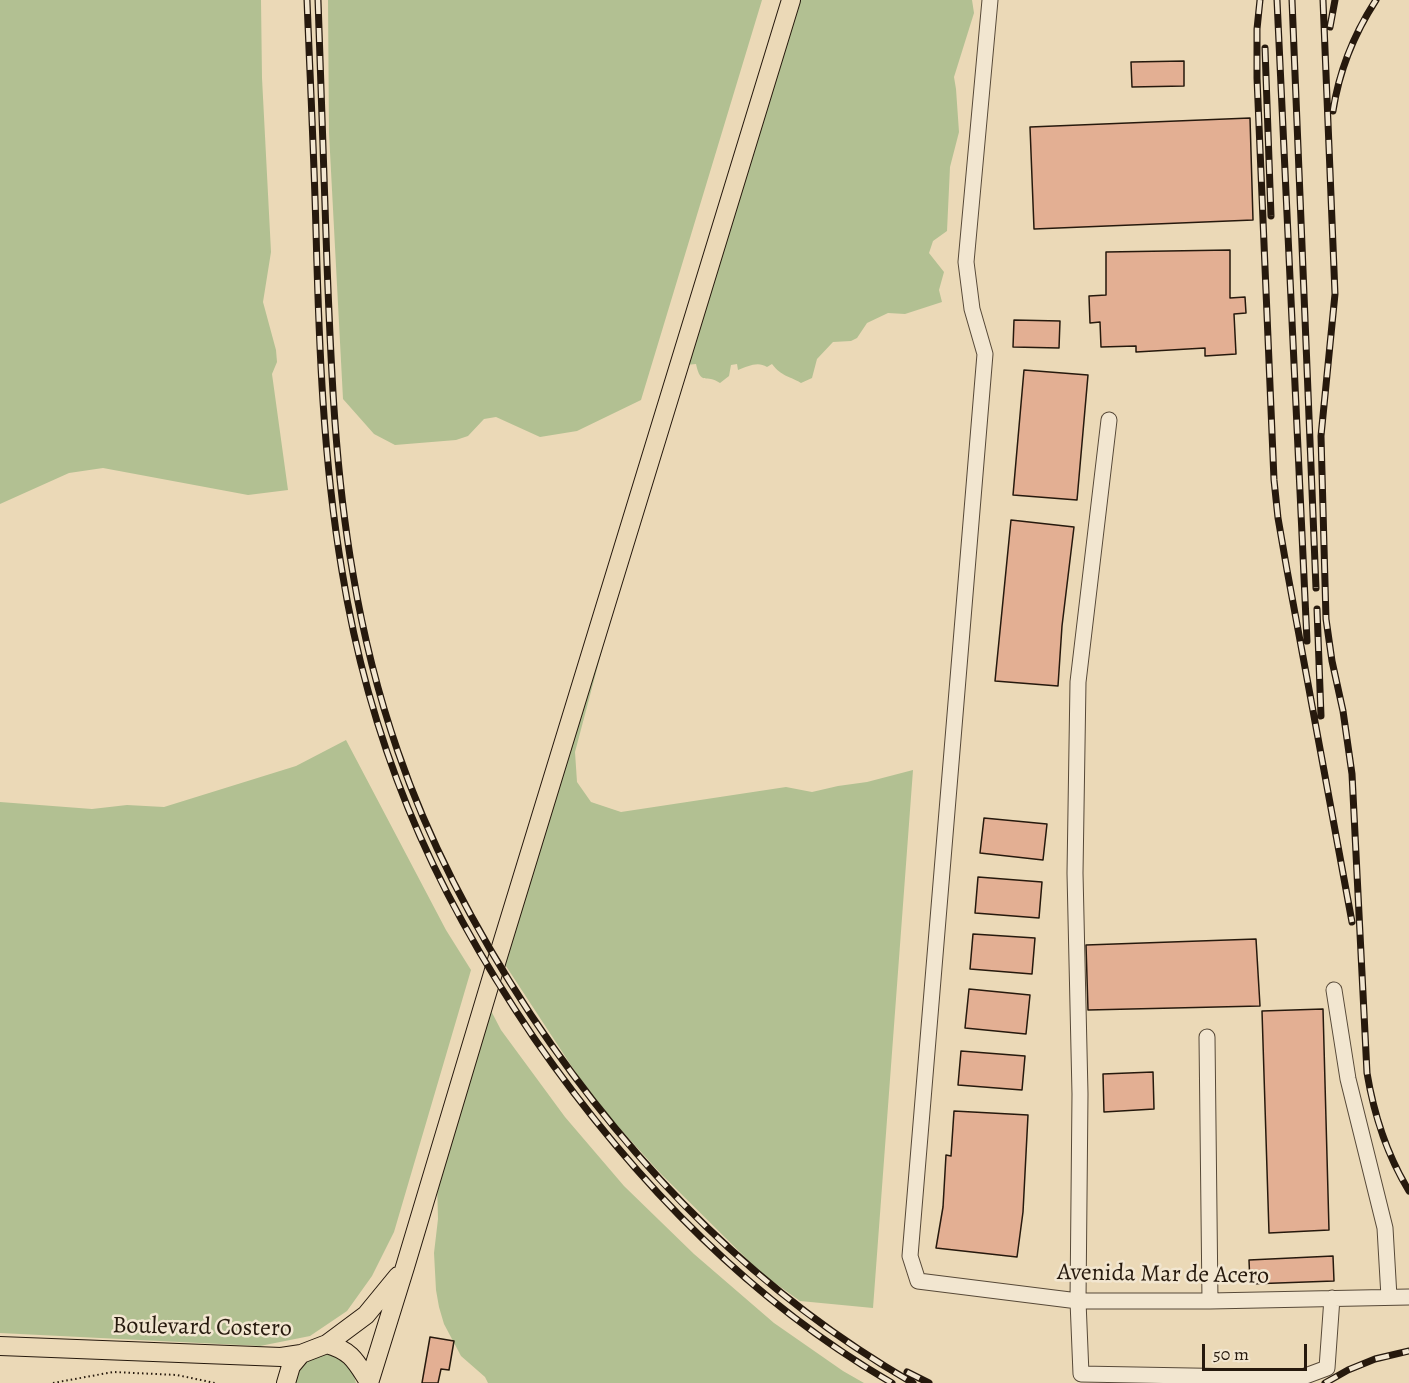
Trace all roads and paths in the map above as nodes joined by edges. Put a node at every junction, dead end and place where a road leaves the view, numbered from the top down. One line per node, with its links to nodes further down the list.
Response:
1 (791, 0): 6 (main road)
2 (990, 0): 11 (street, Avenida Mar de Acero)
3 (1109, 420): 11 (street)
4 (1334, 990): 7 (street)
5 (1207, 1037): 10 (street)
6 (405, 1267): 12 (main road, Boulevard Costero); 18 (main road)
7 (1389, 1297): 8 (street, Avenida Mar de Acero); 9 (street, Avenida Mar de Acero)
8 (1409, 1297)
9 (1332, 1298): 10 (street, Avenida Mar de Acero); 11 (street)
10 (1210, 1300): 11 (street, Avenida Mar de Acero)
11 (1078, 1301)
12 (327, 1344): 14 (main road, Boulevard Costero); 18 (main road)
13 (0, 1346): 14 (main road, Boulevard Costero)
14 (301, 1354): 17 (main road)
15 (53, 1383): 16 (path)
16 (215, 1383)
17 (286, 1383)
18 (369, 1383)

